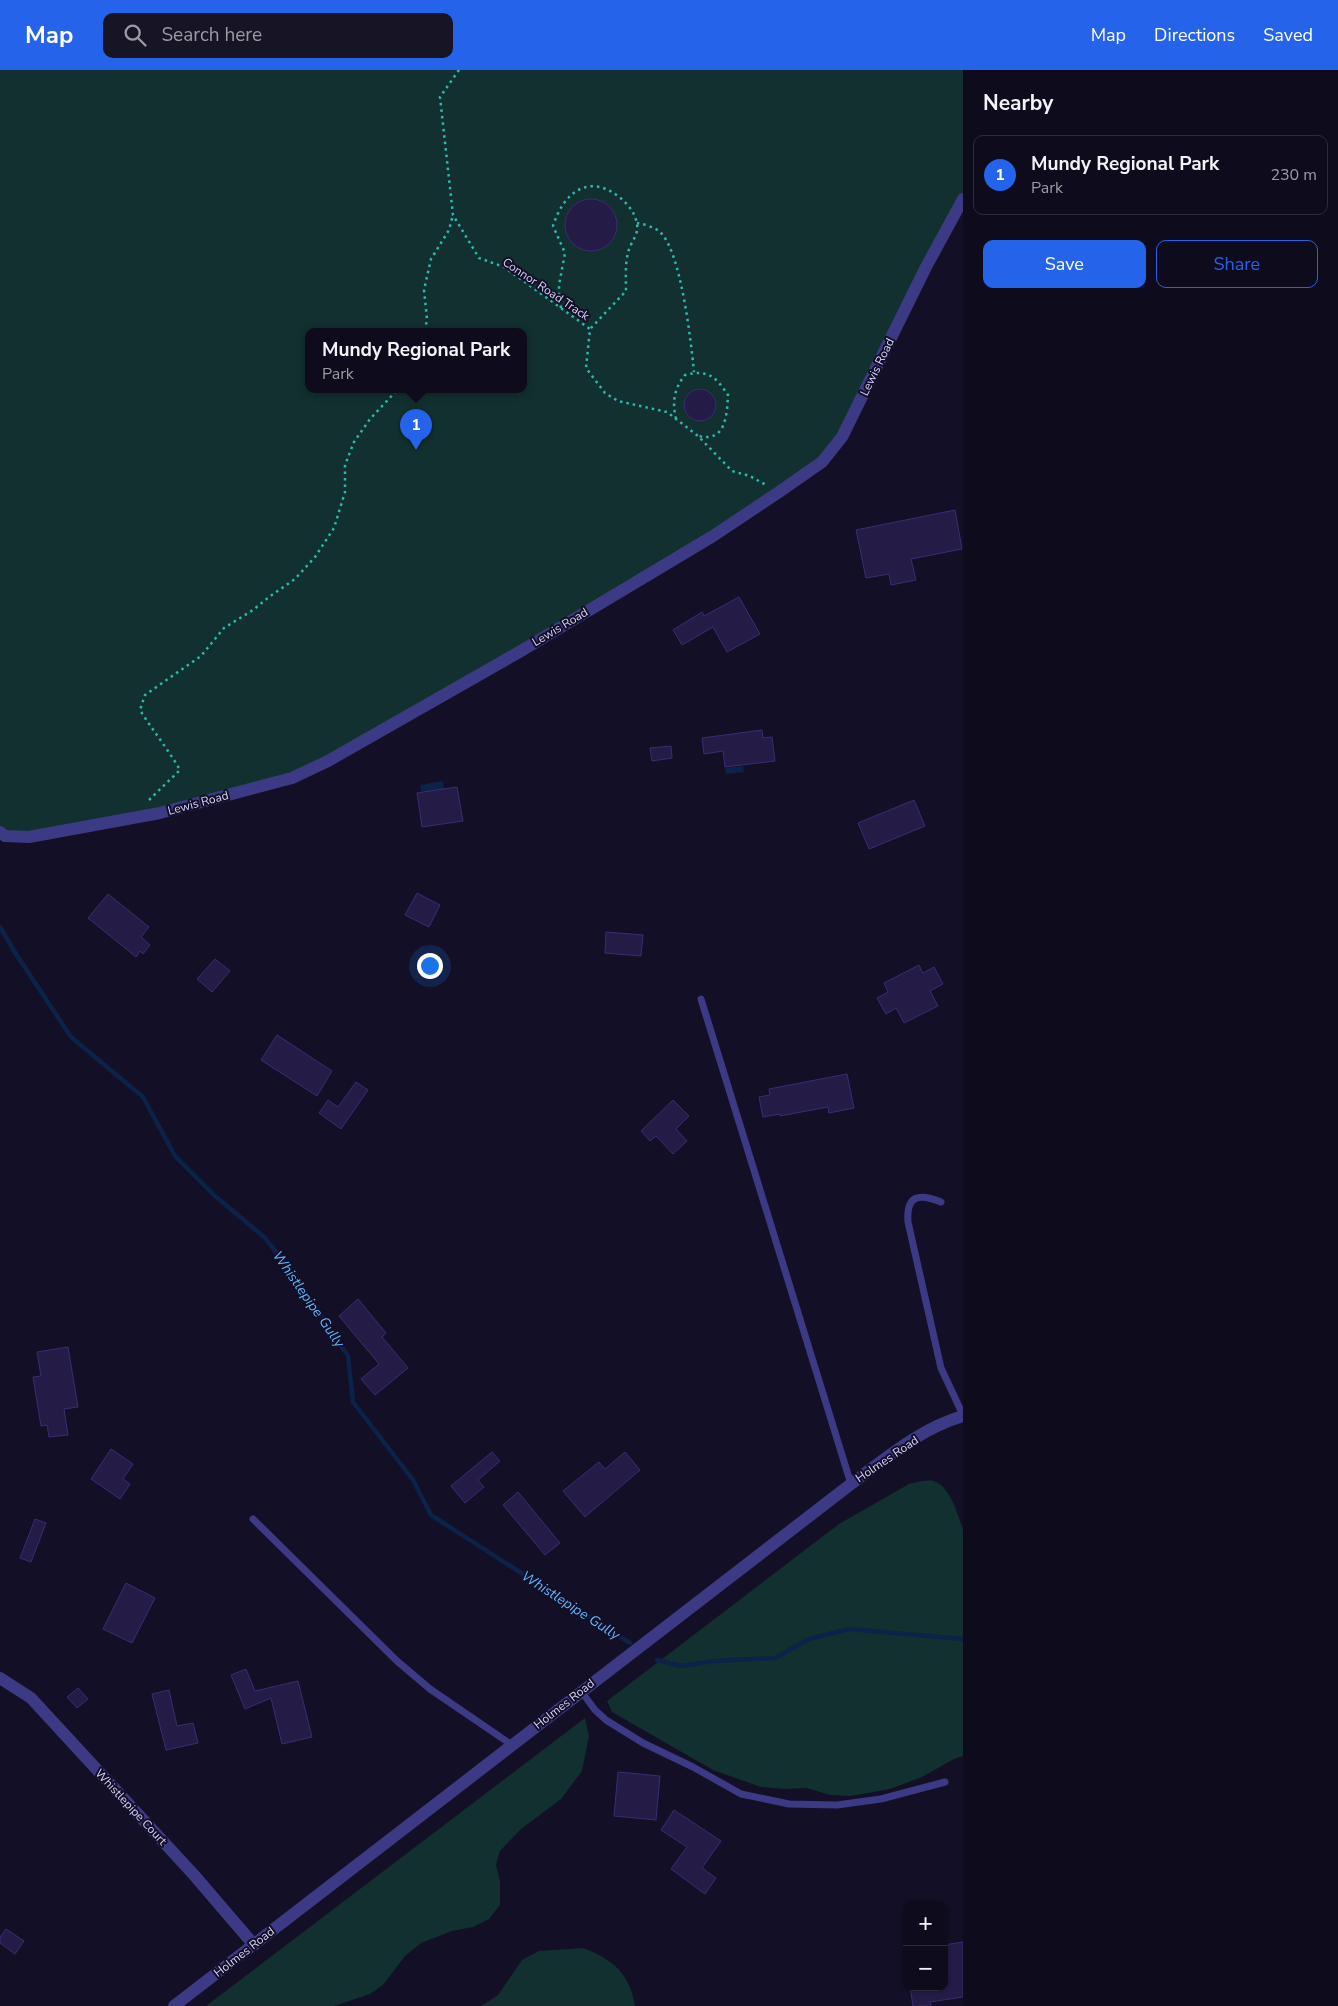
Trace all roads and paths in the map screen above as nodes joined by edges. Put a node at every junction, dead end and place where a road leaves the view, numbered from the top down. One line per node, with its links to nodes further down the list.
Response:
1 (459, 70): 3 (path, Connor Road Track)
2 (963, 199): 12 (street, Lewis Road)
3 (453, 215): 5 (path, Connor Road Track); 6 (path)
4 (637, 222): 5 (path); 7 (path); 8 (path)
5 (561, 309): 7 (path, Connor Road Track)
6 (426, 328)
7 (590, 329): 10 (path, Connor Road Track)
8 (694, 372): 10 (path); 11 (path)
9 (394, 393): 13 (path)
10 (676, 418): 11 (path, Connor Road Track)
11 (698, 436): 12 (path, Connor Road Track)
12 (779, 492): 14 (street, Lewis Road)
13 (142, 801)
14 (0, 832)
15 (701, 999): 18 (lane)
16 (941, 1202): 17 (lane)
17 (963, 1416): 18 (street, Holmes Road)
18 (850, 1484): 21 (street, Holmes Road)
19 (253, 1518): 22 (lane)
20 (0, 1678): 24 (street, Whistlepipe Court)
21 (581, 1691): 22 (street, Holmes Road); 23 (lane)
22 (512, 1745): 24 (street, Holmes Road)
23 (946, 1782)
24 (254, 1945): 25 (street, Holmes Road)
25 (174, 2006)

